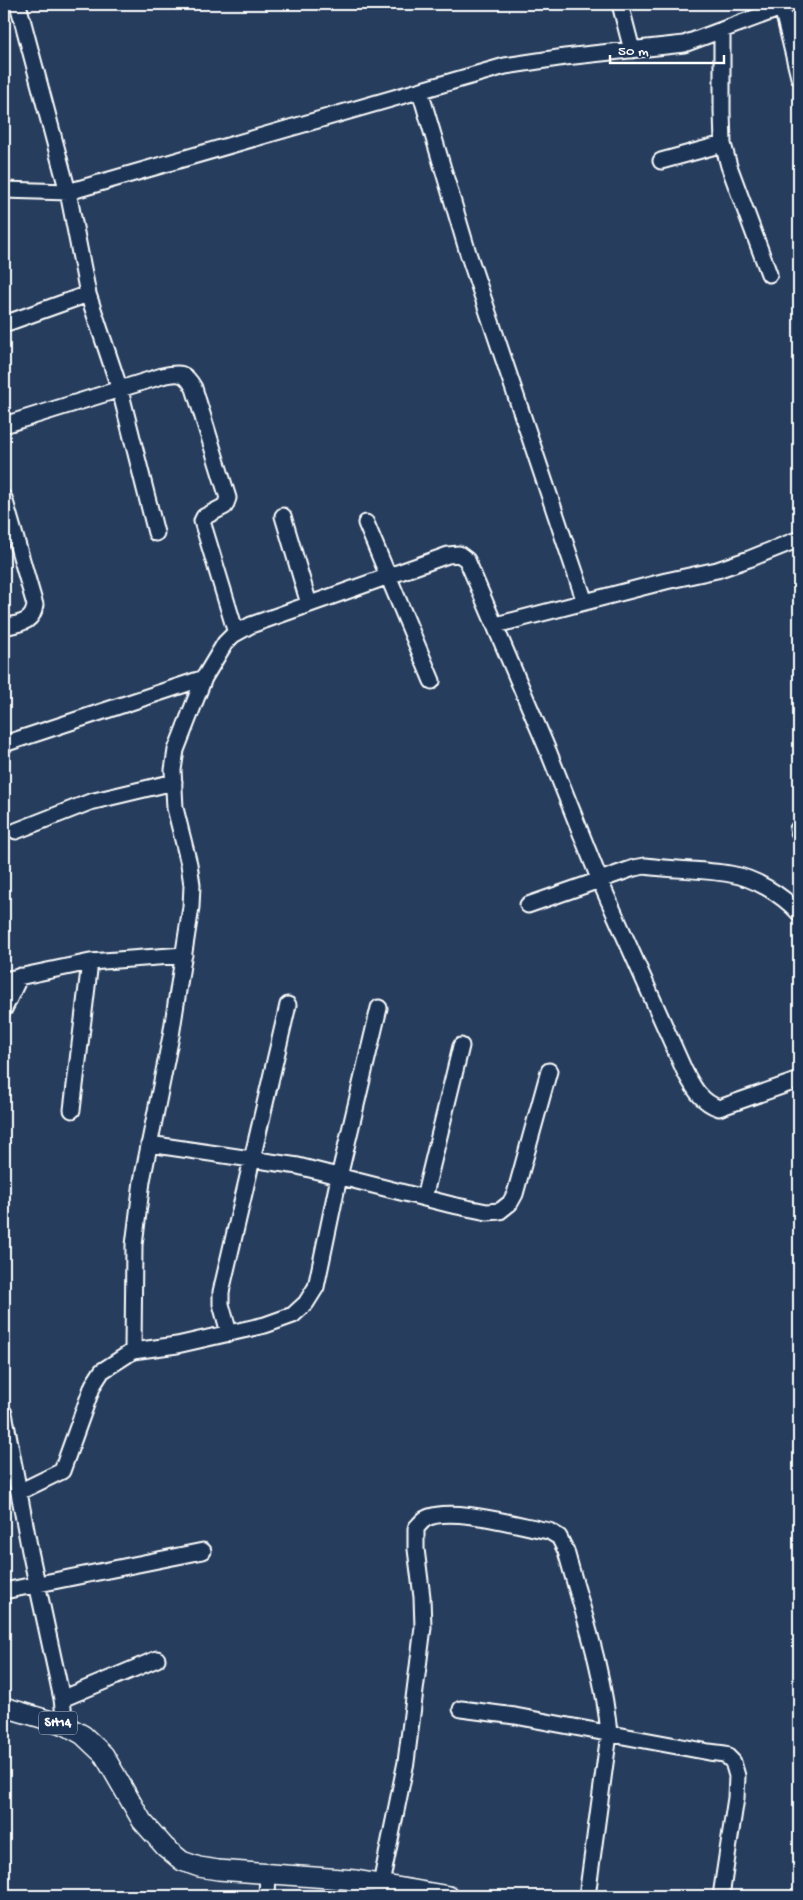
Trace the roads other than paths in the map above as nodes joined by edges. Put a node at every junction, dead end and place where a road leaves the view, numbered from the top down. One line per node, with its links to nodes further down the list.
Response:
1 (18, 4): 11 (street)
2 (620, 4): 5 (street)
3 (787, 6): 4 (street); 6 (street)
4 (722, 30): 5 (street); 8 (street)
5 (632, 50): 7 (street)
6 (799, 77)
7 (420, 91): 11 (street); 23 (street)
8 (723, 144): 9 (street); 12 (street)
9 (661, 161)
10 (4, 190): 11 (street)
11 (68, 192): 13 (street)
12 (769, 274)
13 (88, 294): 14 (street); 15 (street)
14 (4, 324)
15 (120, 390): 16 (street); 20 (street); 27 (street)
16 (4, 425)
17 (4, 498): 26 (street)
18 (283, 516): 24 (street)
19 (366, 523): 22 (street)
20 (156, 533)
21 (799, 539): 23 (street)
22 (388, 576): 24 (street); 25 (street); 29 (street)
23 (585, 602): 25 (street)
24 (309, 604): 27 (street)
25 (496, 626): 33 (street)
26 (4, 627)
27 (236, 633): 28 (street)
28 (204, 678): 30 (street); 31 (street)
29 (432, 681)
30 (4, 744)
31 (174, 782): 32 (street); 36 (street)
32 (16, 831)
33 (600, 881): 34 (street); 35 (street); 45 (street)
34 (528, 905)
35 (799, 913)
36 (184, 955): 37 (street); 47 (street)
37 (90, 962): 38 (street); 46 (street)
38 (20, 976): 39 (street); 41 (street)
39 (4, 980)
40 (288, 1004): 48 (street)
41 (4, 1008)
42 (379, 1008): 49 (street)
43 (461, 1046): 50 (street)
44 (549, 1071): 50 (street)
45 (799, 1080)
46 (72, 1110)
47 (149, 1144): 48 (street); 52 (street)
48 (252, 1159): 49 (street); 51 (street)
49 (340, 1177): 50 (street); 51 (street)
50 (424, 1198)
51 (229, 1333): 52 (street)
52 (133, 1351): 54 (street)
53 (4, 1413): 54 (street)
54 (19, 1492): 56 (street)
55 (203, 1551): 56 (street)
56 (37, 1585): 57 (street); 59 (street)
57 (4, 1591)
58 (156, 1658): 59 (street)
59 (62, 1699): 62 (street)
60 (4, 1707): 62 (main road, SH14)
61 (461, 1709): 63 (street)
62 (65, 1725): 64 (main road, SH14)
63 (610, 1734): 65 (street); 69 (street); 70 (street)
64 (268, 1874): 66 (main road, SH14); 67 (street)
65 (381, 1884): 66 (main road, SH14); 68 (main road, SH14)
66 (355, 1888)
67 (267, 1896)
68 (449, 1896)
69 (587, 1896)
70 (721, 1896)

